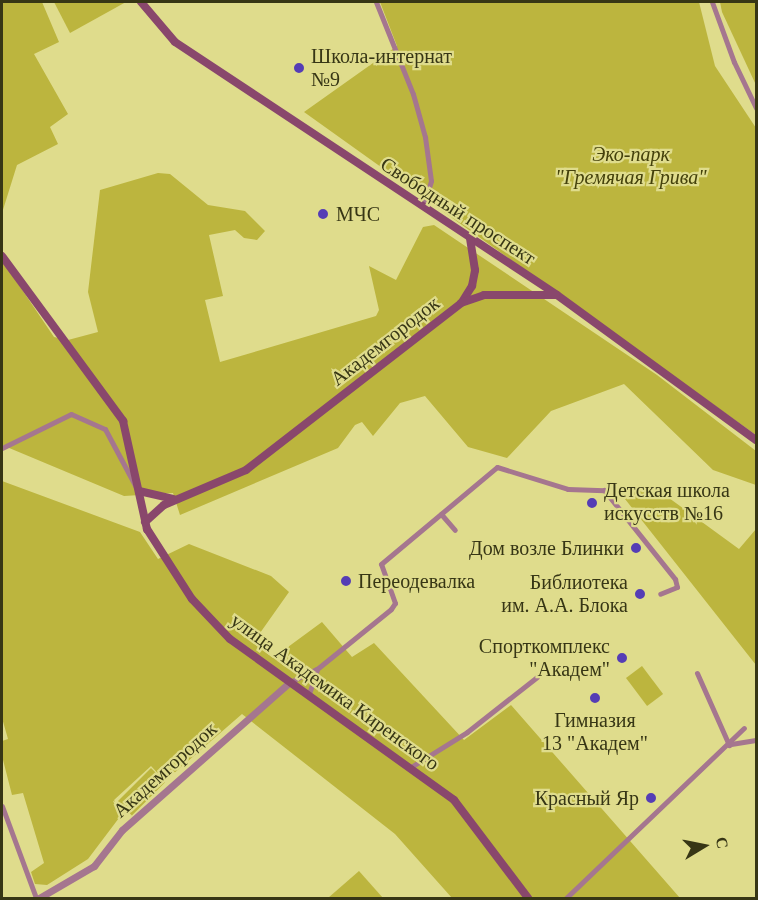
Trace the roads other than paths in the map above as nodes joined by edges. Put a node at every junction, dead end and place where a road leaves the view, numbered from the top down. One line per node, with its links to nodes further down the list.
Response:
1 (376, 2): 5 (street)
2 (712, 2): 4 (street)
3 (142, 4): 5 (main road, Свободный проспект)
4 (756, 108)
5 (423, 207): 6 (main road, Свободный проспект)
6 (470, 238): 8 (main road, Свободный проспект); 9 (main road)
7 (2, 256): 12 (main road, улица Академика Киренского)
8 (557, 295): 9 (main road); 10 (main road, Свободный проспект)
9 (461, 303): 13 (main road, Академгородок)
10 (756, 440)
11 (2, 448): 12 (street)
12 (139, 491): 13 (main road); 15 (main road, улица Академика Киренского)
13 (178, 499): 15 (main road, Академгородок)
14 (441, 514): 16 (street); 17 (street, Академгородок); 18 (street, Академгородок)
15 (145, 522): 21 (main road, улица Академика Киренского)
16 (455, 530)
17 (660, 594)
18 (317, 669): 21 (street, Академгородок); 22 (street)
19 (697, 673): 25 (street)
20 (537, 677): 26 (street)
21 (290, 682): 22 (main road, улица Академика Киренского); 28 (street, Академгородок)
22 (309, 694): 26 (main road, улица Академика Киренского)
23 (744, 728): 25 (street)
24 (756, 740): 25 (street)
25 (729, 745): 30 (street)
26 (411, 767): 29 (main road, улица Академика Киренского)
27 (2, 806): 28 (street, Академгородок)
28 (37, 898)
29 (528, 898)
30 (566, 898)

